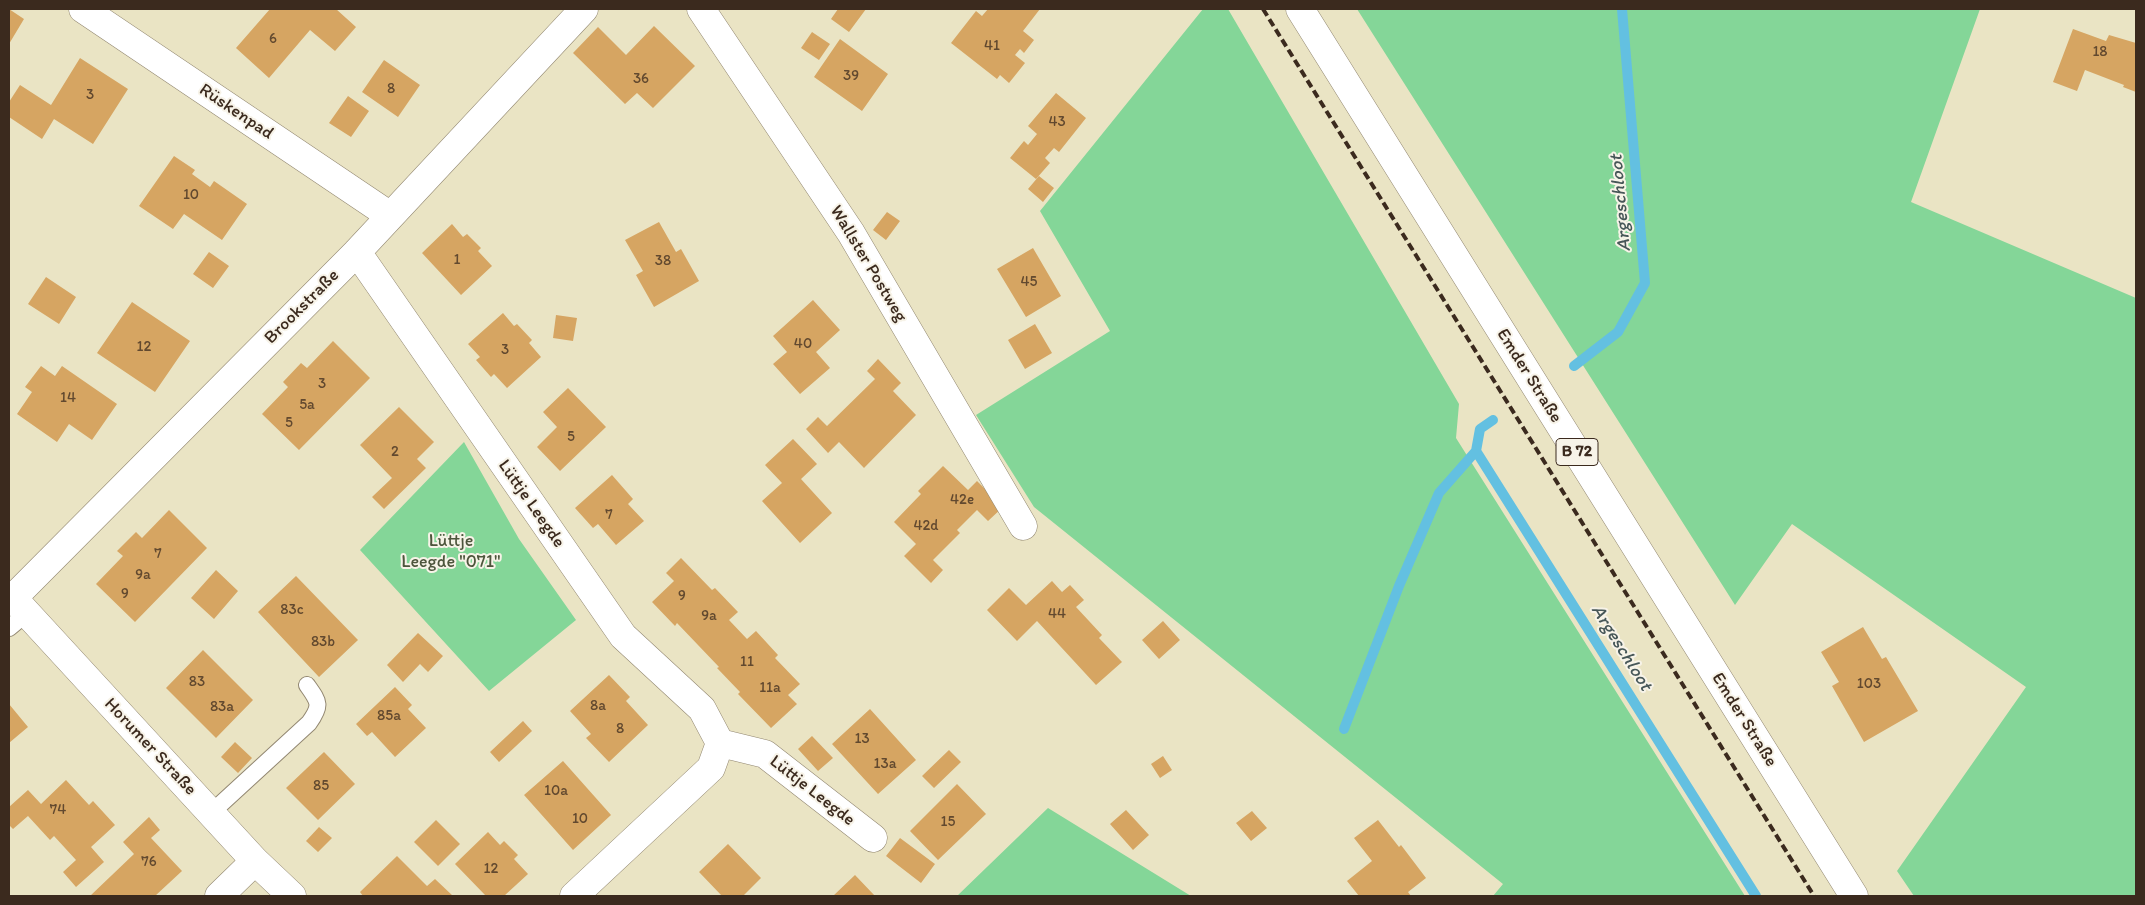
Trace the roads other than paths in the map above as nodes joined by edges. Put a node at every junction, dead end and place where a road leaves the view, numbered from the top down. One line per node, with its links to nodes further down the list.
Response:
1 (83, 9): 5 (street, Rüskenpad)
2 (584, 9): 5 (street, Brookstraße)
3 (702, 9): 7 (street, Wallster Postweg)
4 (1300, 9): 17 (street, Emder Straße / B 72)
5 (389, 215): 6 (street, Brookstraße)
6 (356, 252): 8 (street, Brookstraße); 10 (street, Lüttje Leegde)
7 (1023, 526)
8 (14, 609): 11 (street, Horumer Straße)
9 (307, 685): 11 (lane)
10 (720, 743): 12 (street, Lüttje Leegde); 16 (street)
11 (211, 813): 13 (street, Horumer Straße)
12 (873, 838)
13 (255, 861): 14 (street); 15 (street, Horumer Straße)
14 (220, 896)
15 (292, 896)
16 (574, 896)
17 (1854, 896)

